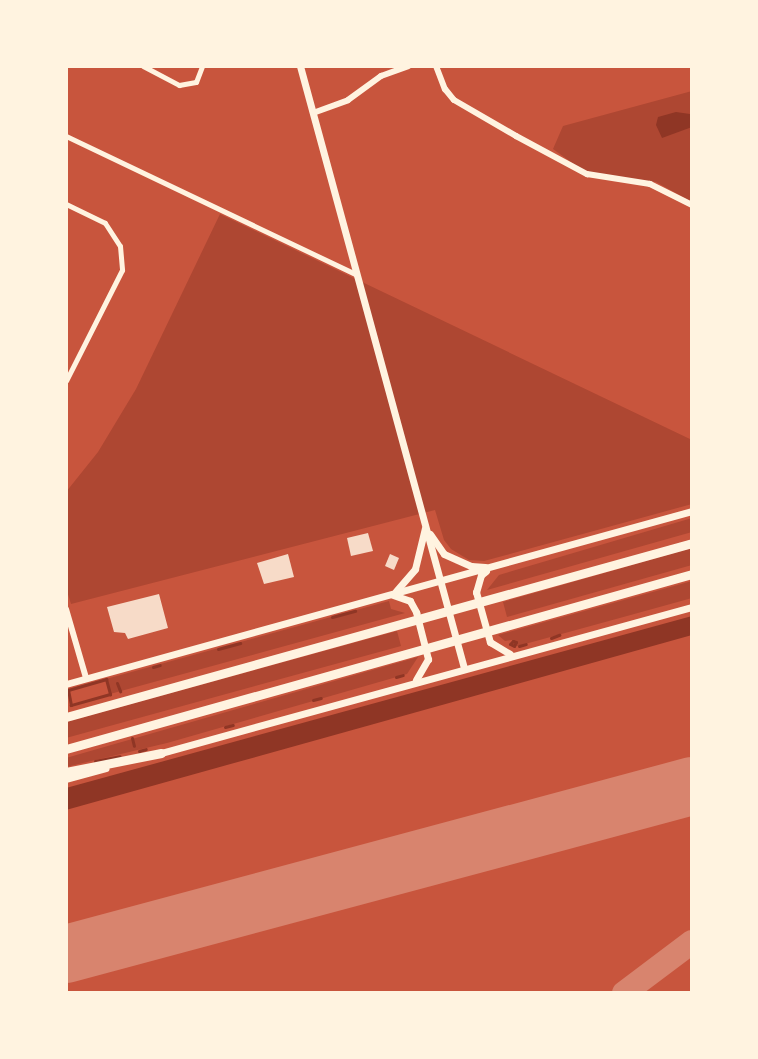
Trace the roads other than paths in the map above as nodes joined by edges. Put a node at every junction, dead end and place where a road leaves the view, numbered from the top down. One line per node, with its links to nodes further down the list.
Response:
1 (143, 66): 2 (street)
2 (202, 66)
3 (300, 66): 6 (main road)
4 (408, 66): 6 (street)
5 (436, 66): 9 (street)
6 (313, 113): 10 (main road)
7 (66, 136): 10 (street)
8 (66, 204): 11 (street)
9 (692, 205)
10 (358, 275): 13 (main road)
11 (66, 381)
12 (692, 511): 15 (main road)
13 (425, 526): 15 (main road); 17 (main road); 18 (main road)
14 (692, 543): 26 (highway)
15 (491, 567): 17 (main road); 21 (main road)
16 (692, 574): 27 (highway)
17 (441, 581): 18 (main road); 22 (main road)
18 (391, 594): 23 (main road); 24 (main road)
19 (692, 607): 21 (main road)
20 (66, 609): 23 (street)
21 (512, 655): 22 (main road)
22 (464, 668): 24 (main road)
23 (86, 678): 25 (main road)
24 (414, 681): 28 (main road)
25 (66, 684)
26 (66, 717)
27 (66, 749)
28 (161, 753): 29 (highway); 30 (main road)
29 (66, 772)
30 (66, 779)

